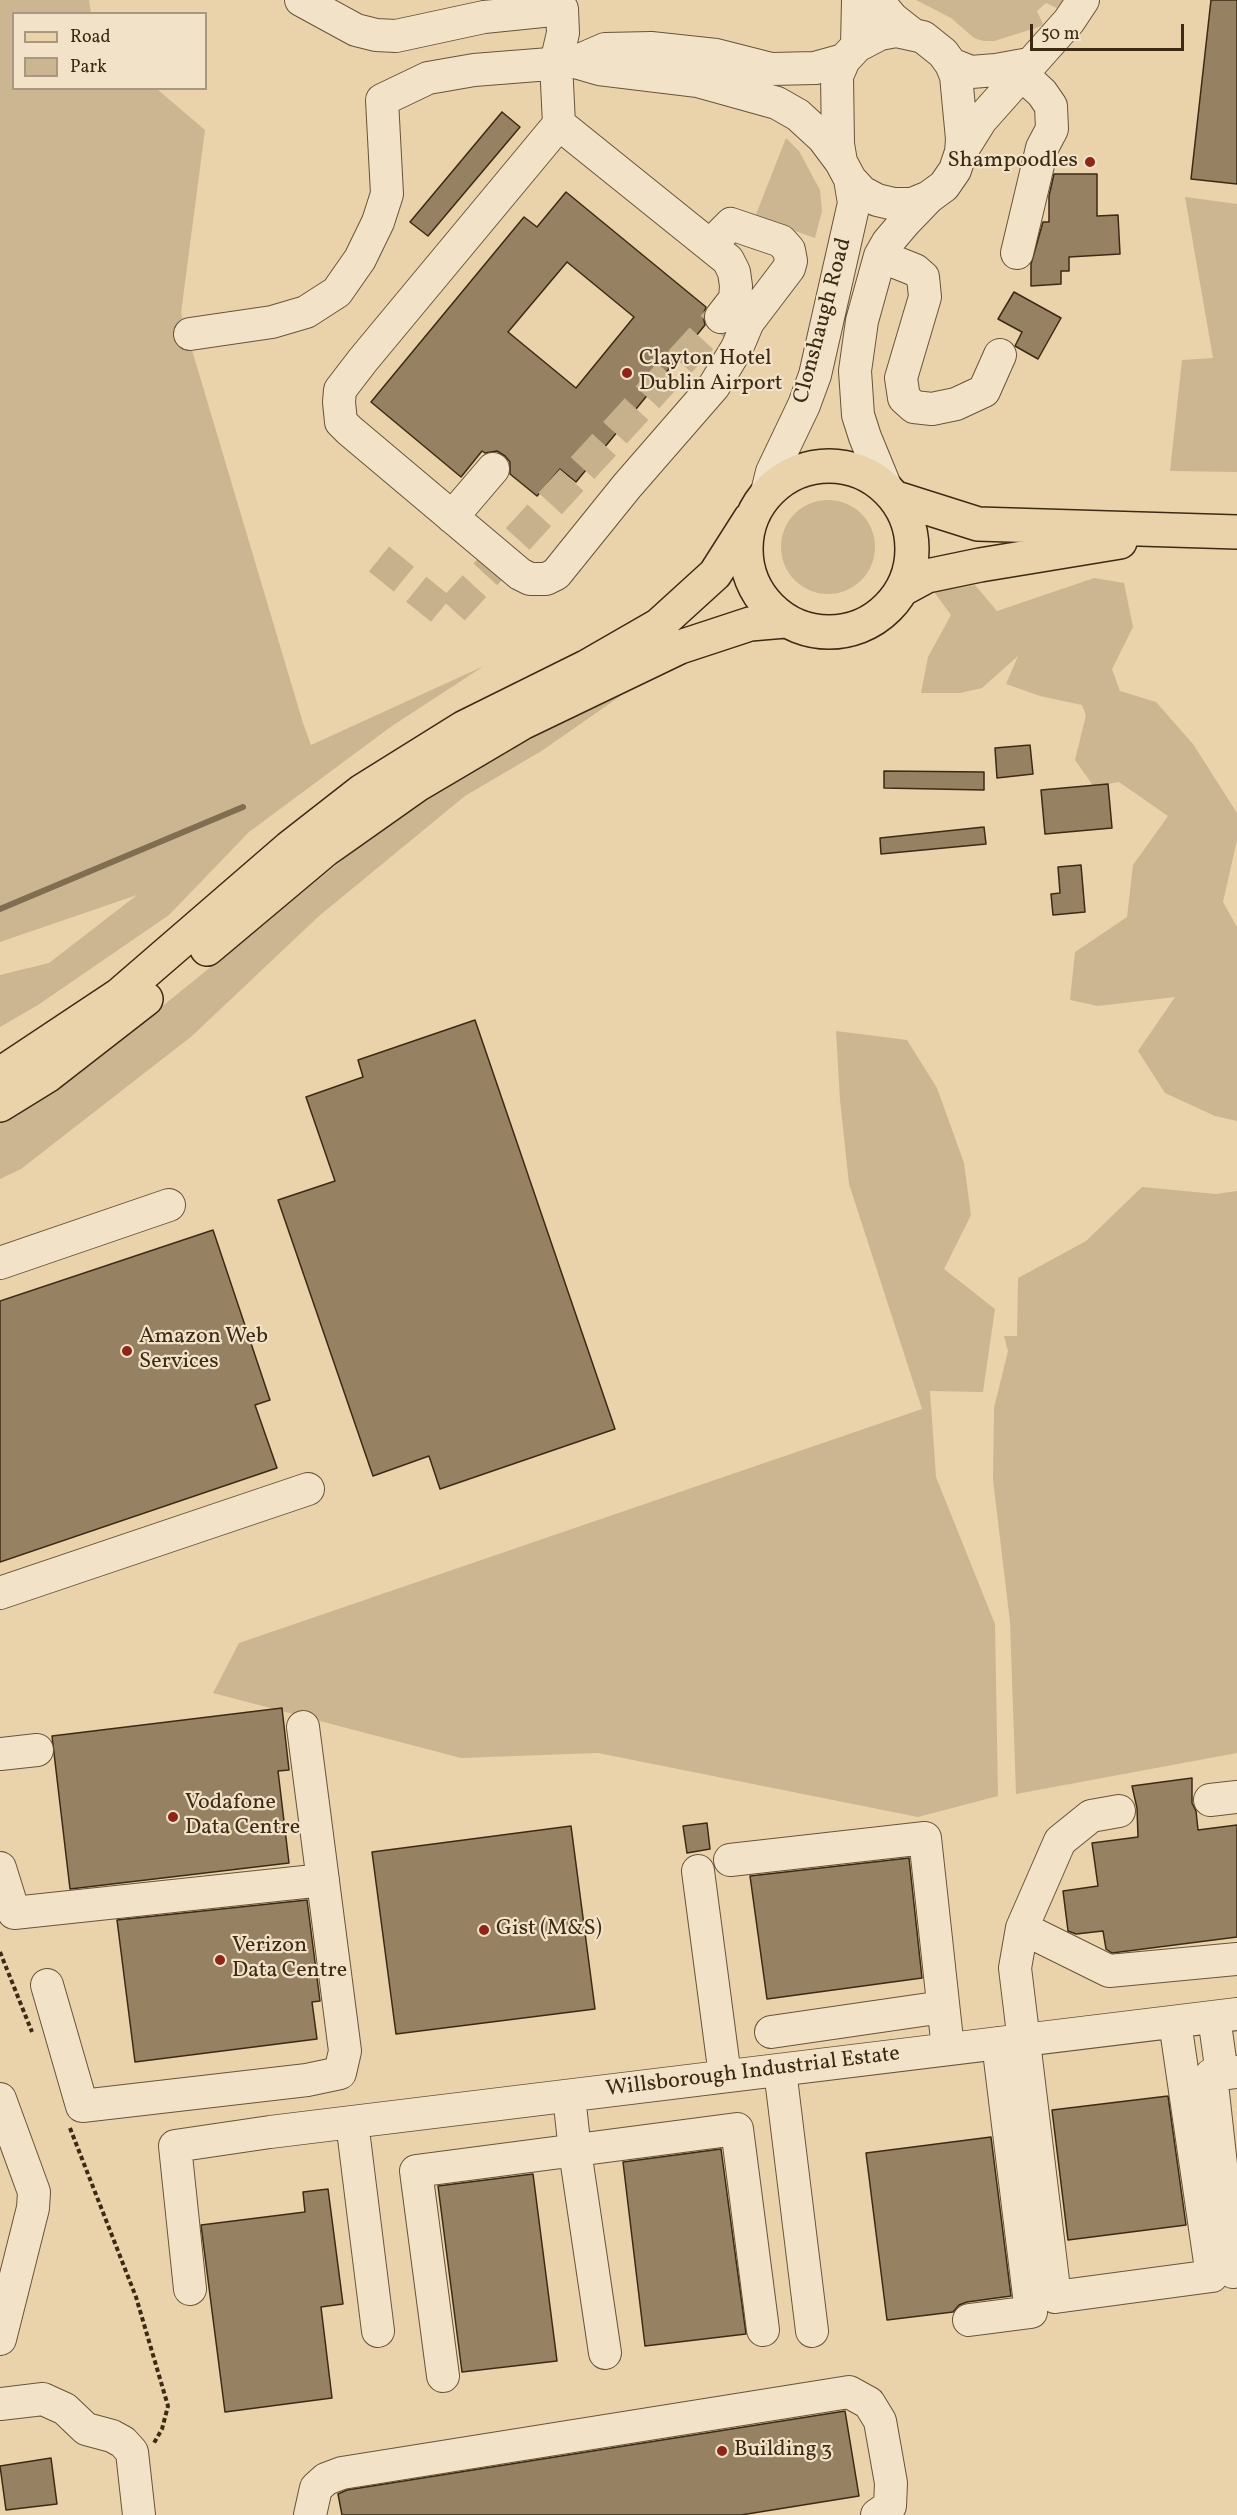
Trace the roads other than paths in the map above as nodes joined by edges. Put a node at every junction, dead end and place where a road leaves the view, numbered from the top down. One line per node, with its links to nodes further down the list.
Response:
1 (301, 0): 5 (street)
2 (858, 0): 7 (street, Clonshaugh Road)
3 (877, 0): 6 (street)
4 (1083, 0): 10 (street, Clonshaugh Road)
5 (561, 5): 8 (street)
6 (911, 33): 7 (street); 9 (street)
7 (850, 53): 8 (street); 13 (street, Clonshaugh Road)
8 (565, 62): 11 (street); 13 (street); 19 (street)
9 (951, 64): 10 (street); 12 (street, Clonshaugh Road)
10 (1022, 68): 12 (street, Clonshaugh Road); 16 (street)
11 (570, 133): 15 (street); 24 (street)
12 (961, 152): 14 (street, Clonshaugh Road)
13 (845, 170): 14 (street, Clonshaugh Road); 23 (street, Clonshaugh Road)
14 (928, 197): 17 (street, Clonshaugh Road)
15 (710, 244): 18 (street); 24 (street)
16 (1017, 252)
17 (880, 256): 20 (street); 22 (street, Clonshaugh Road)
18 (721, 317)
19 (190, 334)
20 (1000, 355)
21 (493, 469): 24 (street)
22 (891, 493): 23 (main road); 25 (main road); 27 (main road)
23 (759, 505): 28 (main road); 29 (main road)
24 (452, 517)
25 (1181, 532): 26 (main road); 27 (main road)
26 (1237, 532)
27 (903, 589): 28 (main road)
28 (785, 621): 30 (main road)
29 (0, 1074)
30 (0, 1106)
31 (169, 1205): 32 (street)
32 (0, 1263)
33 (308, 1489): 34 (street)
34 (0, 1593)
35 (303, 1727): 42 (street)
36 (38, 1750): 37 (street)
37 (0, 1754)
38 (1119, 1811): 43 (street)
39 (730, 1860): 46 (street)
40 (0, 1868): 42 (street)
41 (698, 1871): 54 (street)
42 (323, 1880): 55 (street)
43 (1022, 1928): 44 (street); 50 (street)
44 (1237, 1959)
45 (47, 1985): 55 (street)
46 (943, 2007): 49 (street); 51 (street)
47 (1226, 2015): 48 (street, Willsborough Industrial Estate); 53 (street)
48 (1175, 2022): 50 (street, Willsborough Industrial Estate); 50 (street)
49 (771, 2032)
50 (1011, 2042): 51 (street, Willsborough Industrial Estate); 63 (street)
51 (948, 2049): 52 (street, Willsborough Industrial Estate)
52 (780, 2070): 54 (street, Willsborough Industrial Estate); 66 (street)
53 (1230, 2073): 61 (street)
54 (725, 2076): 56 (street, Willsborough Industrial Estate)
55 (307, 2080): 59 (street)
56 (569, 2096): 58 (street, Willsborough Industrial Estate); 60 (street)
57 (1, 2103): 67 (street)
58 (352, 2122): 59 (street, Willsborough Industrial Estate); 65 (street)
59 (314, 2127): 62 (street, Willsborough Industrial Estate)
60 (574, 2151): 64 (street); 68 (street); 69 (street)
61 (1237, 2271)
62 (190, 2289)
63 (969, 2320)
64 (763, 2330)
65 (378, 2331)
66 (812, 2331)
67 (0, 2339)
68 (605, 2353)
69 (443, 2376)
70 (0, 2404): 71 (street)
71 (139, 2515)
72 (310, 2515): 73 (street)
73 (877, 2515)

